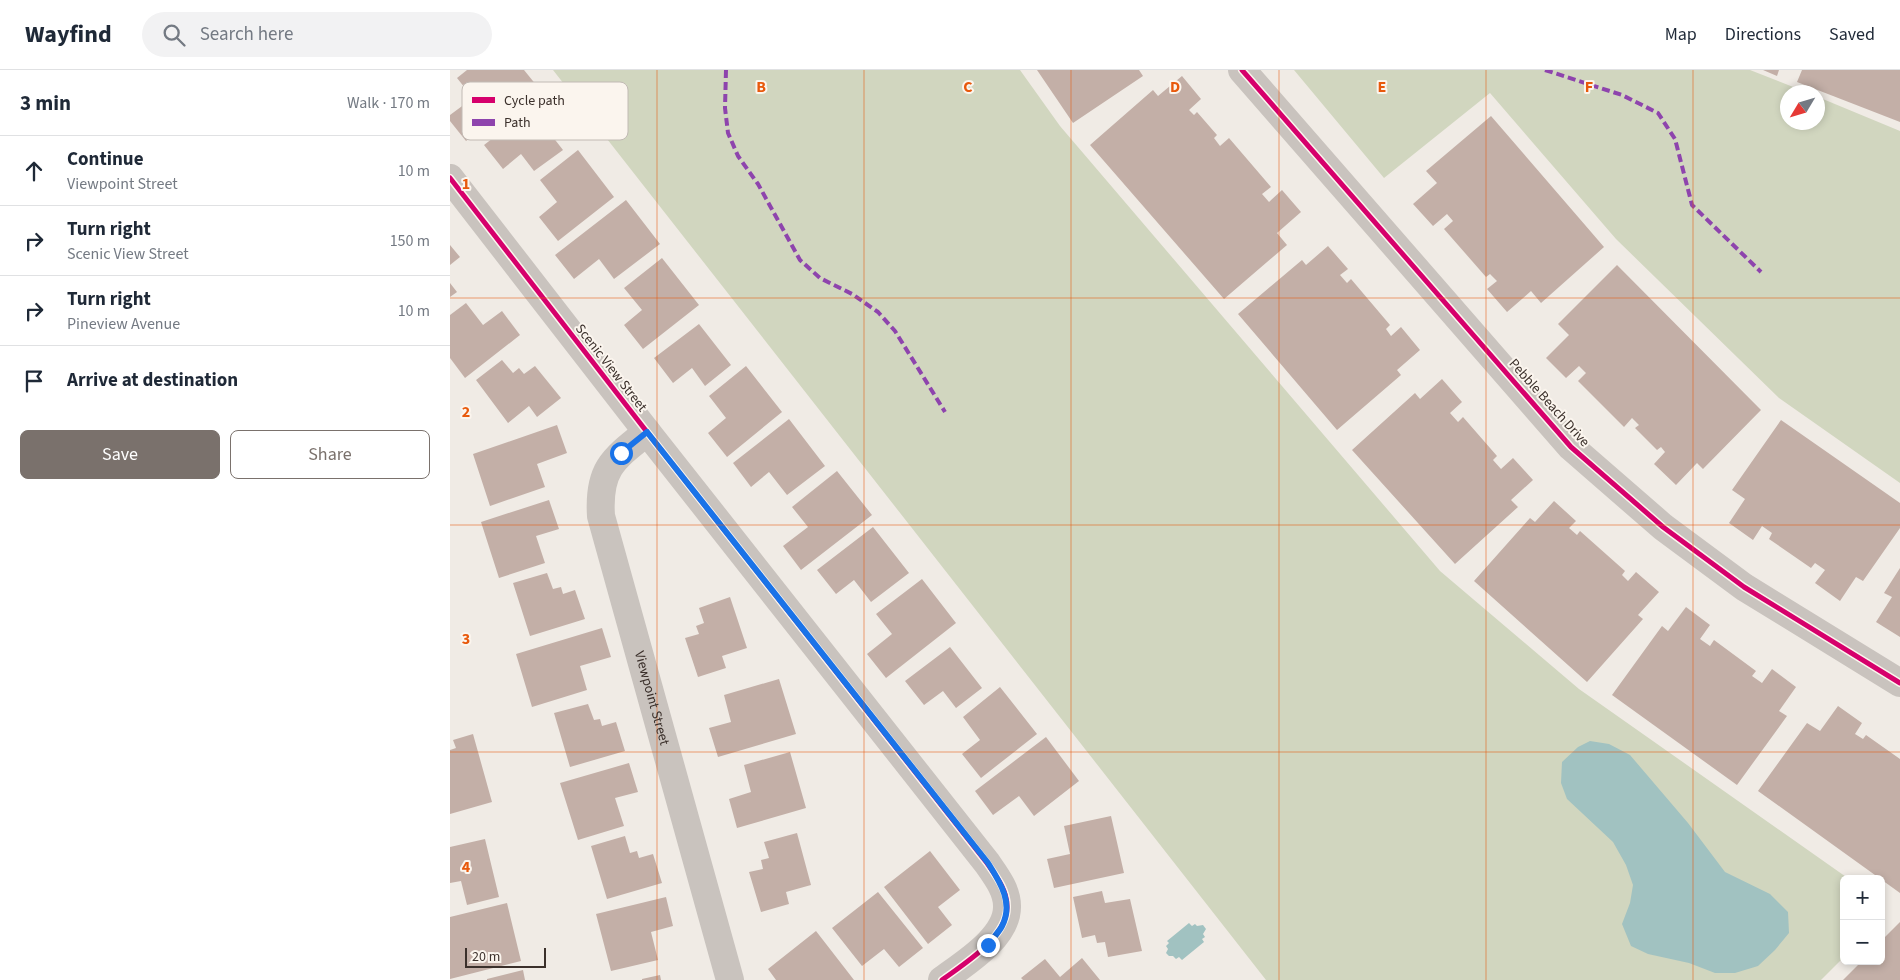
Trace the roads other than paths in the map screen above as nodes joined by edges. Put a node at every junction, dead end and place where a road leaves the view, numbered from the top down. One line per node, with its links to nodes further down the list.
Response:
1 (1242, 70): 4 (street, Pebble Beach Drive)
2 (450, 178): 3 (street, Scenic View Street)
3 (647, 432): 5 (street, Viewpoint Street); 6 (street, Scenic View Street)
4 (1900, 683)
5 (730, 980)
6 (942, 980)

